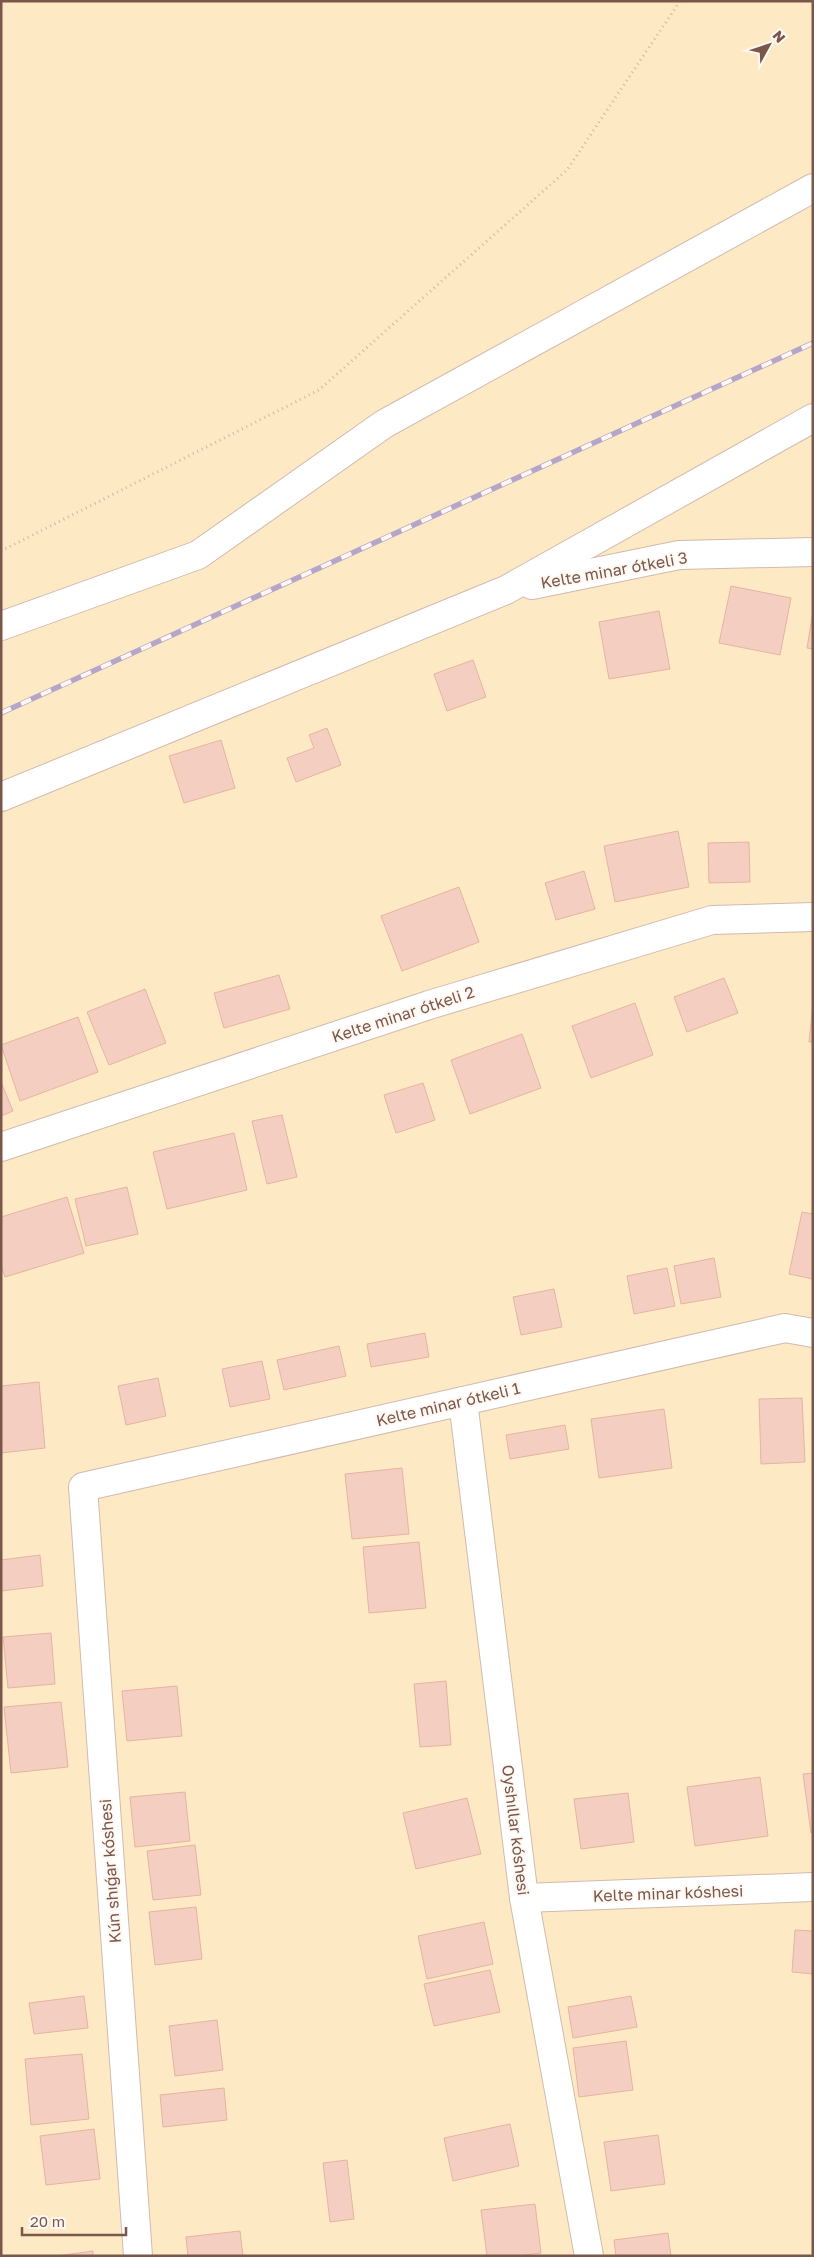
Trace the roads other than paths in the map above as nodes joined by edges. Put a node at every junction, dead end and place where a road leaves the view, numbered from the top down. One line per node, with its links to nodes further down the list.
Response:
1 (813, 188): 5 (street)
2 (813, 418): 4 (street)
3 (813, 552): 4 (street, Kelte minar ótkeli 3)
4 (506, 590): 6 (street)
5 (1, 626)
6 (1, 797)
7 (813, 917): 8 (street, Kelte minar ótkeli 2)
8 (1, 1147)
9 (813, 1333): 10 (street, Kelte minar ótkeli 1)
10 (463, 1401): 11 (street, Kelte minar ótkeli 1); 13 (street, Oyshıllar kóshesi)
11 (83, 1487): 14 (street, Kún shıǵar kóshesi)
12 (813, 1887): 13 (street, Kelte minar kóshesi)
13 (524, 1898): 15 (street, Oyshıllar kóshesi)
14 (138, 2256)
15 (589, 2256)

